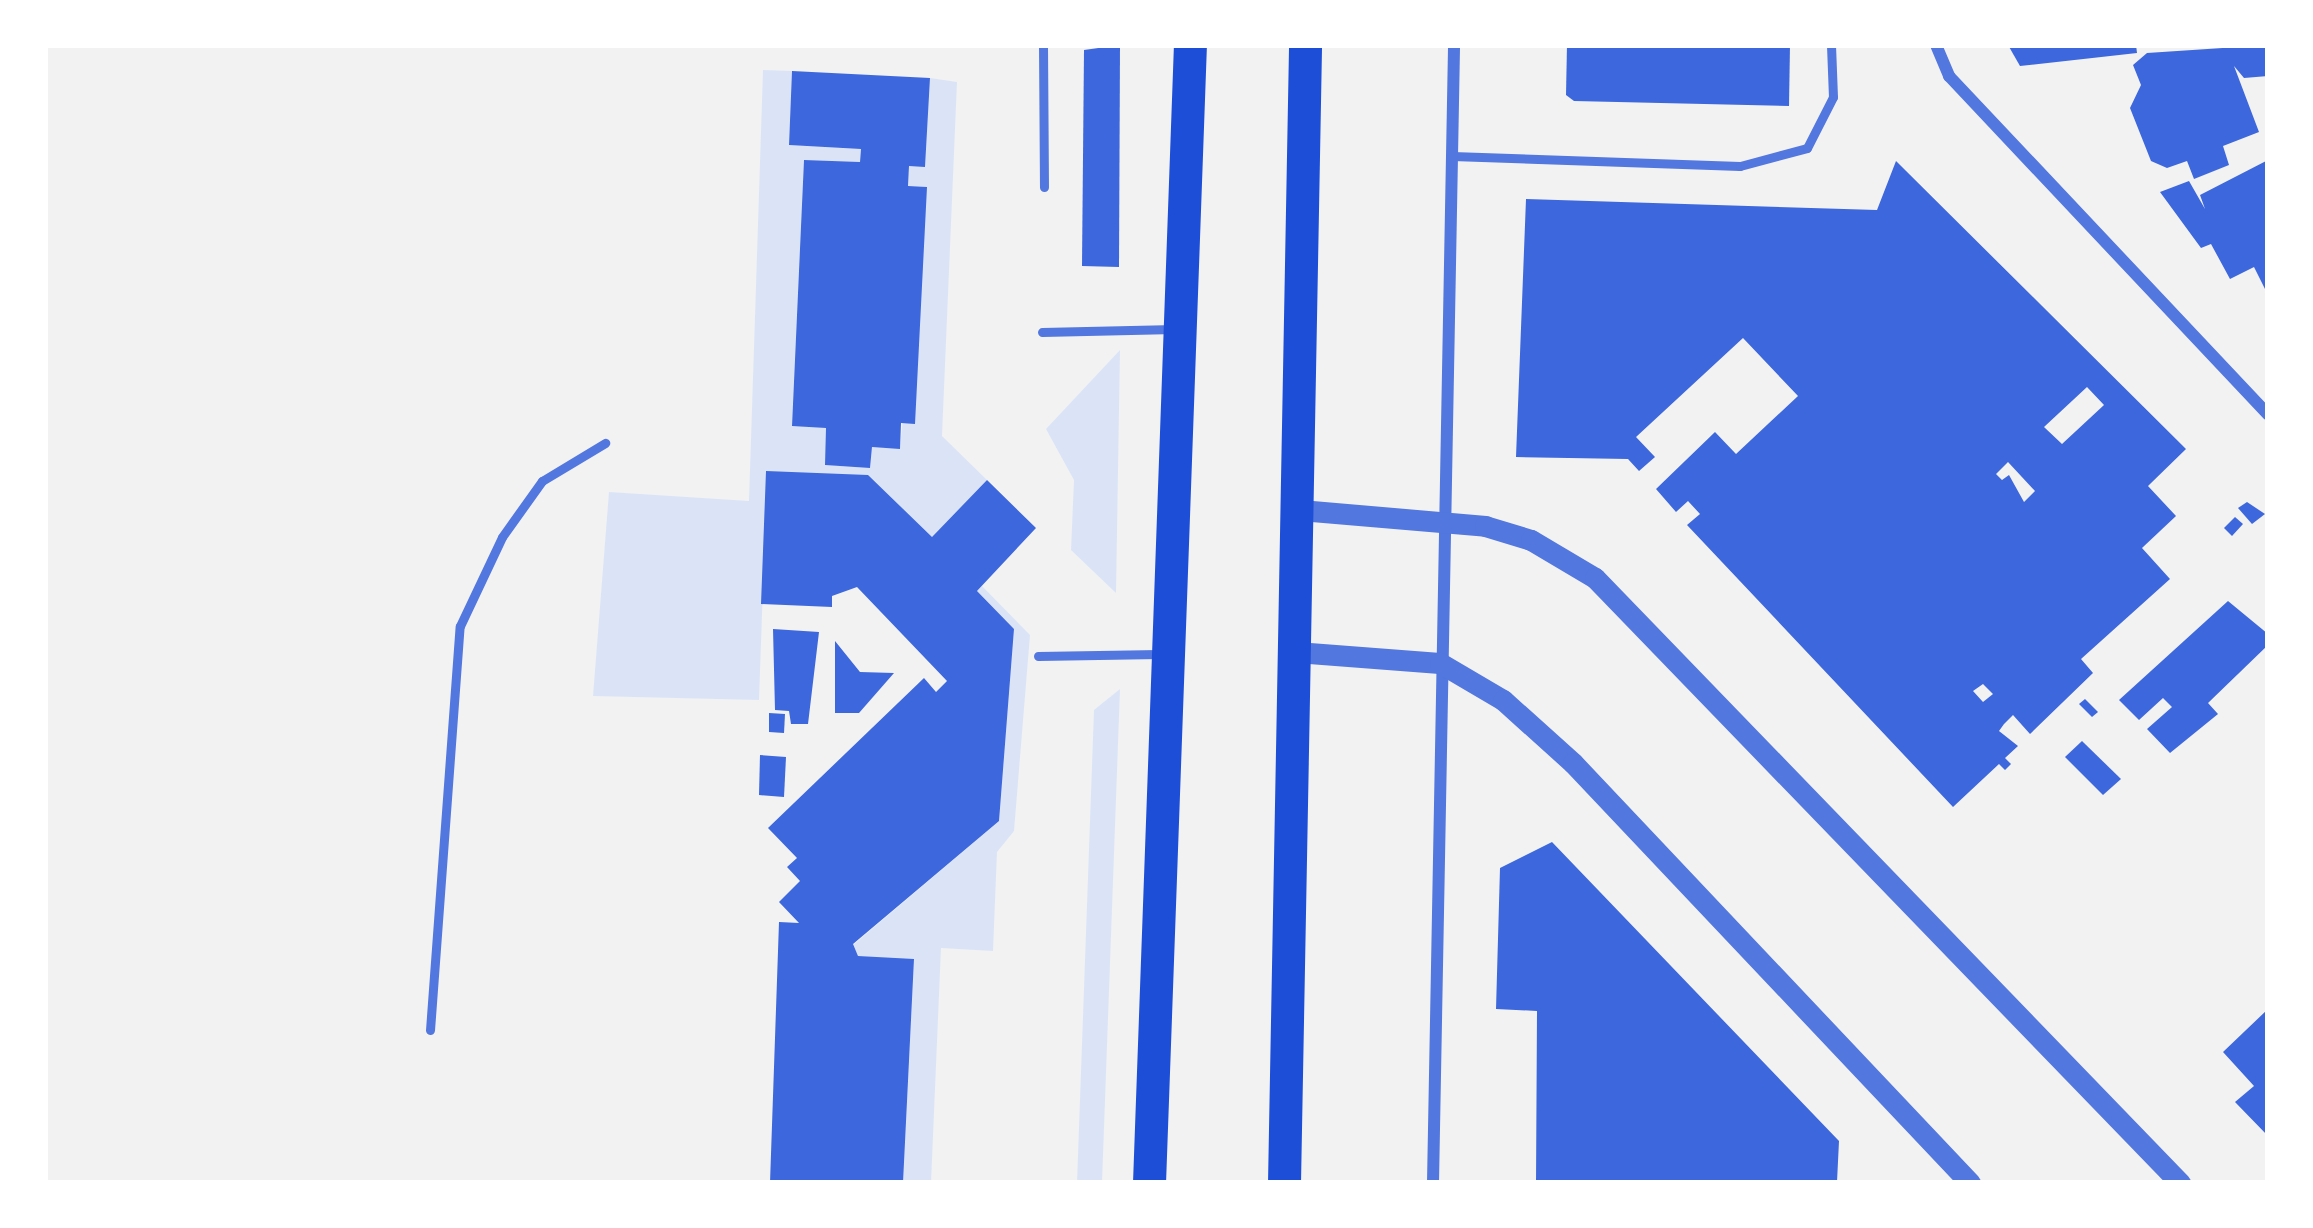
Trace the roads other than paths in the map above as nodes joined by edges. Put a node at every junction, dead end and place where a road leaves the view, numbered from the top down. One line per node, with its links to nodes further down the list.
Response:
1 (1043, 45): 8 (lane)
2 (1190, 45): 9 (highway)
3 (1305, 45): 13 (highway)
4 (1454, 45): 7 (street)
5 (1831, 45): 7 (lane)
6 (1936, 45): 11 (street)
7 (1452, 156): 14 (street)
8 (1044, 187)
9 (1180, 329): 10 (lane); 16 (highway)
10 (1042, 332)
11 (2268, 414)
12 (605, 443): 19 (lane)
13 (1300, 510): 14 (street); 15 (highway)
14 (1445, 519): 18 (street); 24 (street)
15 (1296, 652): 18 (street); 21 (highway)
16 (1169, 653): 17 (lane); 20 (highway)
17 (1038, 656)
18 (1441, 663): 22 (street); 23 (street)
19 (430, 1030)
20 (1149, 1183)
21 (1284, 1183)
22 (1433, 1183)
23 (1970, 1183)
24 (2180, 1183)

